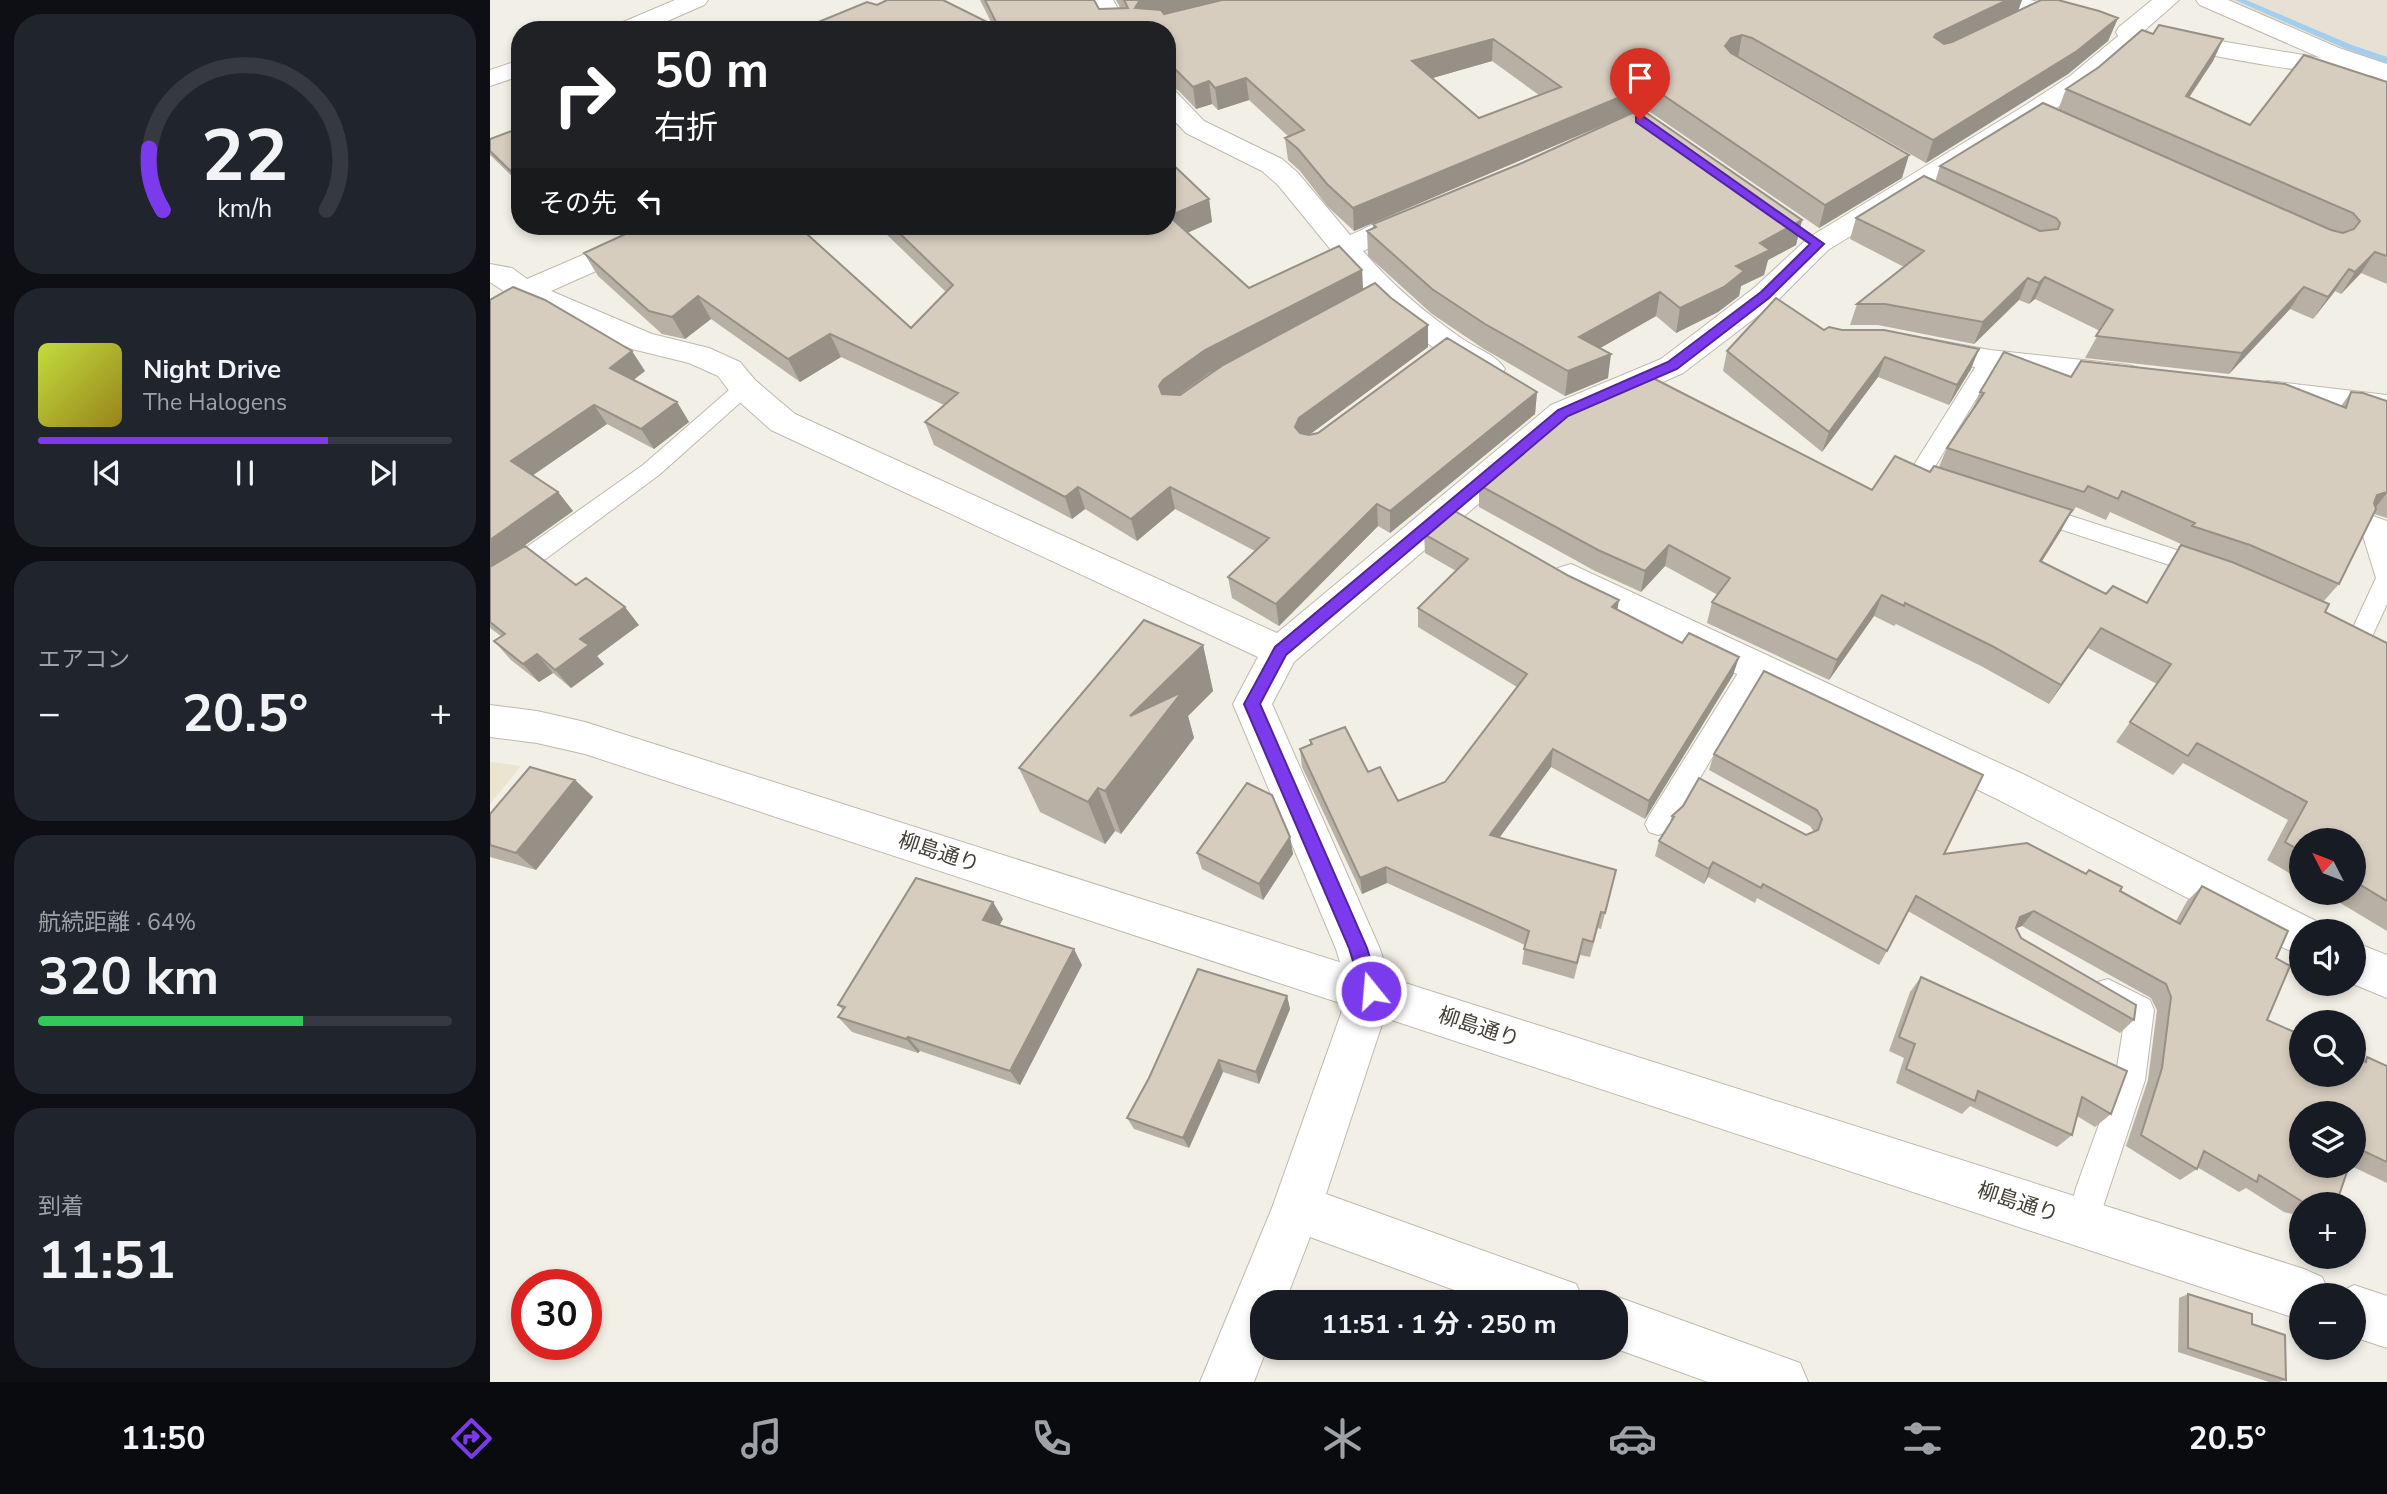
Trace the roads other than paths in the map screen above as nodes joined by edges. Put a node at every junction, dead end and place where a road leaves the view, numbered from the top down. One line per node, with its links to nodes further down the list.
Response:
1 (696, 0): 7 (street)
2 (1101, 0): 8 (street)
3 (2002, 0): 6 (street)
4 (2167, 0): 10 (street)
5 (2208, 0): 12 (street)
6 (2039, 11): 9 (lane); 10 (street)
7 (646, 21)
8 (1113, 21)
9 (2017, 21)
10 (2131, 33): 12 (street); 25 (street)
11 (511, 71): 13 (street)
12 (2381, 71)
13 (490, 78)
14 (1176, 107): 18 (street)
15 (1446, 206): 18 (street)
16 (646, 235): 19 (street)
17 (490, 244): 19 (street)
18 (1344, 248): 25 (street)
19 (505, 280): 23 (street)
20 (1902, 343): 21 (street)
21 (1990, 360): 22 (street); 27 (lane)
22 (2156, 379)
23 (744, 388): 34 (lane); 36 (street)
24 (2239, 388): 26 (street)
25 (1540, 400): 29 (street)
26 (2387, 406)
27 (1968, 491)
28 (2019, 507): 33 (lane)
29 (1447, 508): 30 (street); 36 (street)
30 (1484, 529)
31 (2387, 530): 35 (lane)
32 (1545, 563): 37 (street)
33 (2225, 574)
34 (490, 584)
35 (2336, 625)
36 (1281, 651): 44 (street)
37 (1757, 664): 39 (lane); 40 (street)
38 (490, 720): 44 (street, 柳島通り)
39 (1658, 824)
40 (2289, 929)
41 (2366, 967): 43 (street)
42 (2080, 976): 46 (lane)
43 (2387, 977)
44 (1371, 991): 45 (street); 46 (street, 柳島通り)
45 (1297, 1208): 47 (street); 52 (street)
46 (2083, 1223): 48 (street, 柳島通り)
47 (1526, 1290)
48 (2289, 1290)
49 (2366, 1315): 50 (street)
50 (2387, 1322)
51 (1628, 1327): 53 (street)
52 (1227, 1382)
53 (1781, 1382)

